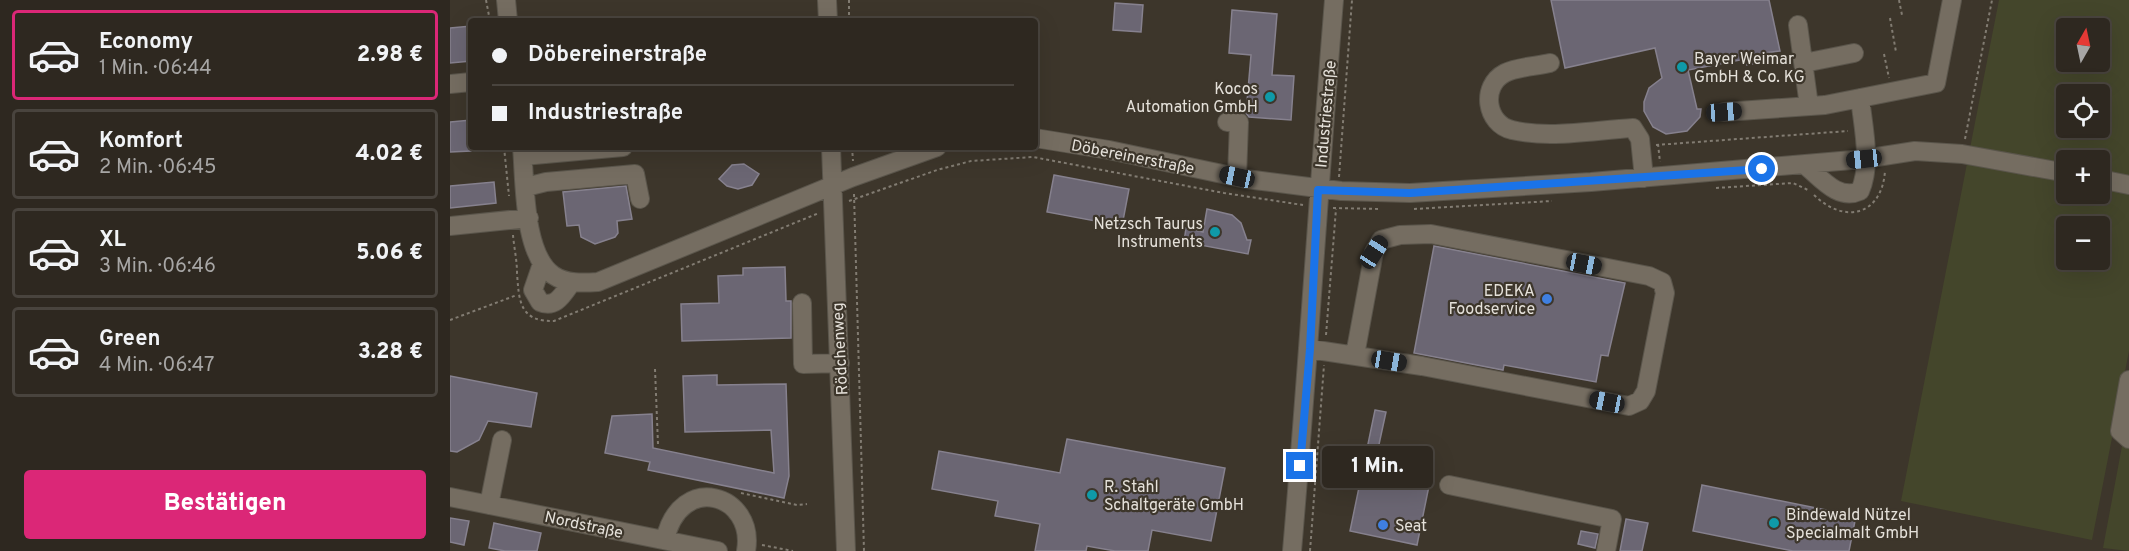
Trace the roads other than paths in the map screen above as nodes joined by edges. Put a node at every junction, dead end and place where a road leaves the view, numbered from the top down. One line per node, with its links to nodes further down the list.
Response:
1 (506, 0): 5 (street)
2 (827, 0): 6 (street)
3 (1334, 0): 32 (street, Industriestraße)
4 (1952, 0): 13 (street)
5 (508, 18)
6 (828, 18)
7 (1798, 25): 10 (street)
8 (1854, 53): 10 (street)
9 (1550, 63): 26 (street)
10 (1804, 63): 14 (street)
11 (468, 82): 12 (street)
12 (450, 84)
13 (1860, 98): 14 (street); 22 (street)
14 (1809, 106): 15 (street)
15 (1724, 112)
16 (1227, 122): 25 (street)
17 (1038, 138): 25 (street, Döbereinerstraße)
18 (562, 150): 21 (street)
19 (831, 150): 29 (street, Rödchenweg)
20 (929, 150): 29 (street)
21 (522, 152): 30 (street)
22 (1864, 159): 23 (street, Döbereinerstraße); 23 (street); 24 (street, Döbereinerstraße)
23 (1805, 165): 26 (street, Döbereinerstraße)
24 (2056, 171)
25 (1237, 177): 32 (street, Döbereinerstraße)
26 (1644, 178): 32 (street, Döbereinerstraße)
27 (2110, 181): 28 (street)
28 (2129, 185)
29 (832, 186): 36 (street); 40 (street, Rödchenweg)
30 (526, 188): 31 (street); 33 (street)
31 (639, 199)
32 (1318, 199): 38 (street, Industriestraße)
33 (520, 219): 34 (street); 35 (street)
34 (450, 226)
35 (542, 264): 36 (street); 36 (street)
36 (572, 282)
37 (801, 303): 40 (street)
38 (1318, 350): 39 (street); 51 (street, Industriestraße)
39 (1354, 355): 39 (street)
40 (840, 363): 50 (street, Rödchenweg)
41 (2129, 380): 42 (street)
42 (2129, 439)
43 (502, 440): 46 (street)
44 (1449, 485): 52 (street)
45 (450, 497): 46 (street, Nordstraße)
46 (489, 505): 47 (street, Nordstraße)
47 (665, 540): 48 (street, Nordstraße); 49 (street)
48 (718, 551)
49 (746, 551)
50 (846, 551)
51 (1292, 551)
52 (1606, 551)

